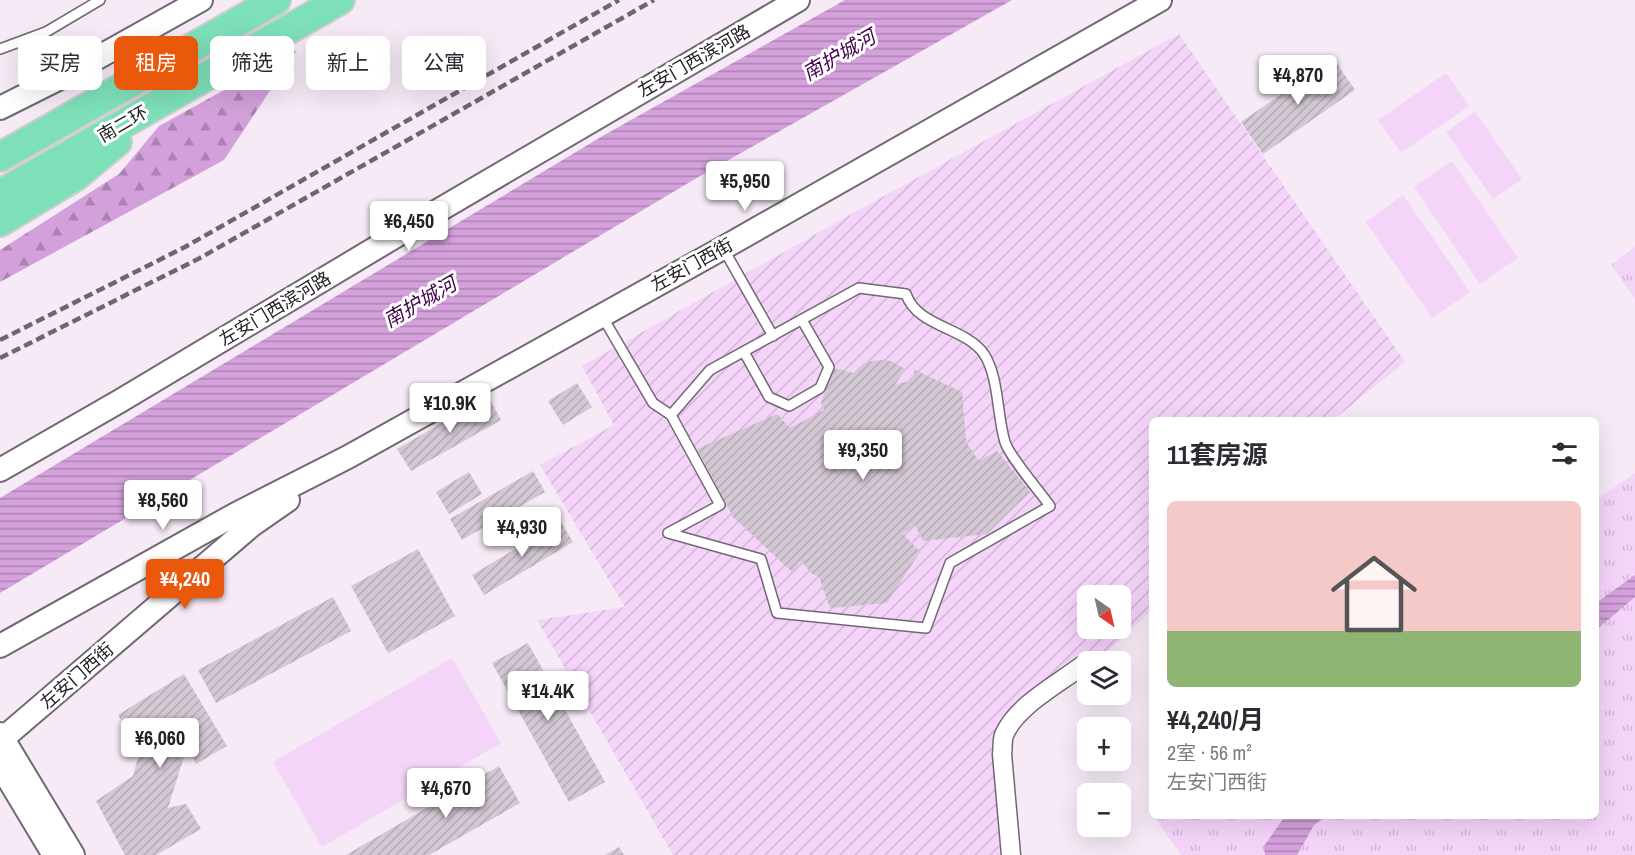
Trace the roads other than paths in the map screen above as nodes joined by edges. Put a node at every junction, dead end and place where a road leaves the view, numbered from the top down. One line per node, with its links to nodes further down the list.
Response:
1 (100, 0): 7 (lane)
2 (201, 0): 8 (street)
3 (276, 0): 14 (highway, 南二环)
4 (340, 0): 11 (highway, 南二环)
5 (1160, 0): 17 (street, 左安门西街)
6 (784, 4): 24 (street, 左安门西滨河路)
7 (0, 49)
8 (102, 55)
9 (26, 90): 12 (street)
10 (36, 90): 13 (street)
11 (167, 99): 15 (highway, 南二环); 16 (highway)
12 (0, 100)
13 (0, 108)
14 (0, 157)
15 (0, 194)
16 (0, 222)
17 (723, 248): 18 (street, 左安门西街); 20 (lane)
18 (602, 316): 22 (lane); 23 (street, 左安门西街)
19 (802, 320): 20 (lane); 21 (lane); 22 (lane)
20 (773, 336): 21 (lane)
21 (744, 352): 22 (lane)
22 (671, 415)
23 (348, 457): 25 (street, 左安门西街); 27 (street, 左安门西街)
24 (0, 470)
25 (0, 646)
26 (1077, 669): 31 (street)
27 (1, 738): 30 (street)
28 (0, 765): 29 (street)
29 (54, 855)
30 (73, 855)
31 (1011, 855)

